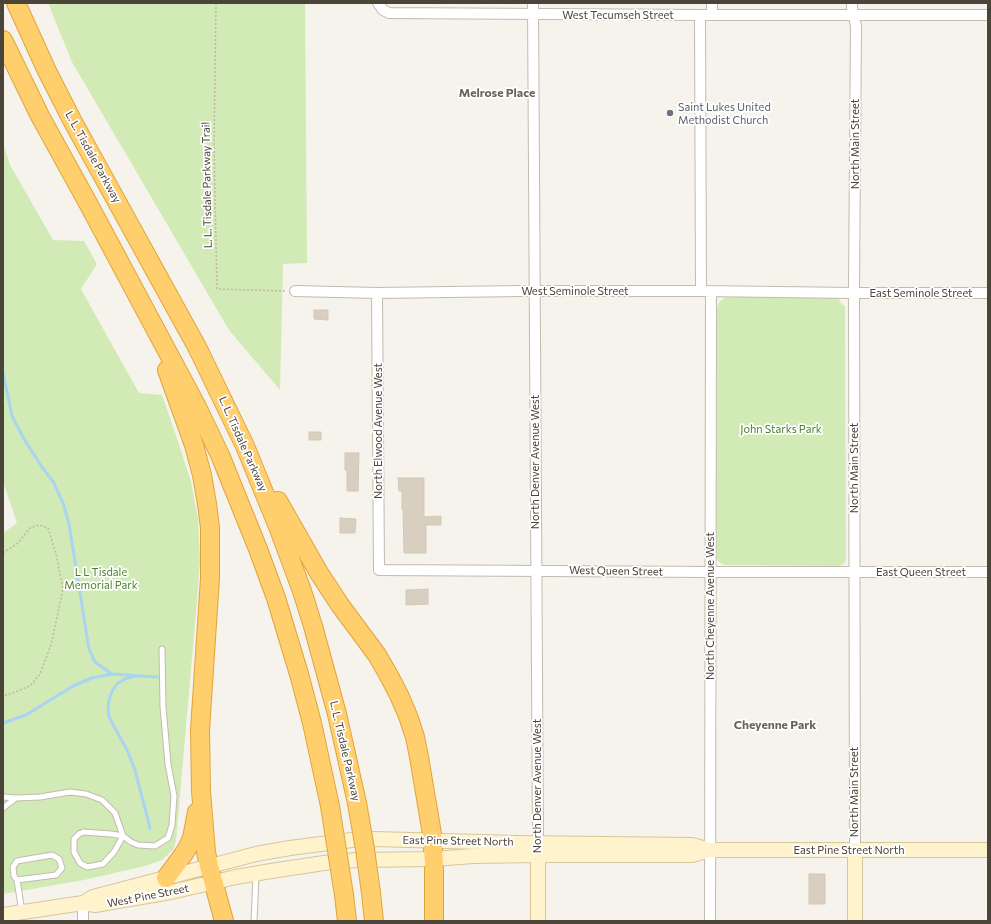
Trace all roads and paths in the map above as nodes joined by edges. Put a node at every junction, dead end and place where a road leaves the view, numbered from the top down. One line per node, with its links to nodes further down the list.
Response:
1 (16, 3): 20 (highway, L. L. Tisdale Parkway)
2 (216, 3): 13 (path, L. L. Tisdale Parkway Trail)
3 (533, 3): 7 (street, North Denver Avenue West)
4 (712, 3): 9 (street)
5 (852, 3): 10 (street, North Main Street)
6 (381, 6): 7 (street, West Tecumseh Street)
7 (533, 14): 8 (street, West Tecumseh Street); 14 (street, North Denver Avenue West)
8 (700, 15): 9 (street, West Tecumseh Street); 15 (street, North Cheyenne Avenue West)
9 (712, 15): 10 (street, West Tecumseh Street)
10 (853, 15): 11 (street, West Tecumseh Street); 17 (street, North Main Street)
11 (988, 15)
12 (3, 40): 19 (highway)
13 (295, 291): 16 (street, West Seminole Street)
14 (535, 291): 15 (street, West Seminole Street); 16 (street, West Seminole Street); 23 (street, North Denver Avenue West)
15 (706, 291): 17 (street, West Seminole Street); 24 (street, North Cheyenne Avenue West)
16 (377, 293): 22 (street, North Elwood Avenue West)
17 (854, 293): 18 (street, East Seminole Street); 25 (street, North Main Street)
18 (988, 294)
19 (139, 298): 29 (highway); 50 (highway, bridge)
20 (245, 446): 34 (highway); 51 (highway, L. L. Tisdale Parkway, bridge)
21 (3, 553): 28 (path)
22 (378, 570): 23 (street, West Queen Street)
23 (536, 571): 24 (street, West Queen Street); 35 (street, North Denver Avenue West)
24 (710, 572): 25 (street, West Queen Street); 36 (street, North Cheyenne Avenue West)
25 (854, 572): 26 (street, East Queen Street); 37 (street, North Main Street)
26 (988, 572)
27 (162, 649): 33 (lane)
28 (3, 695)
29 (200, 791): 40 (highway); 42 (highway)
30 (3, 797): 31 (lane)
31 (16, 798): 32 (lane); 33 (lane)
32 (3, 808)
33 (123, 836): 33 (lane)
34 (433, 841): 35 (street, East Pine Street North); 39 (highway); 40 (street, East Pine Street North)
35 (538, 849): 36 (street, East Pine Street North); 39 (street, East Pine Street North); 53 (street, North Denver Avenue West)
36 (710, 850): 37 (street, East Pine Street North); 54 (street, North Cheyenne Avenue West)
37 (855, 850): 38 (street, East Pine Street North); 55 (street, North Main Street)
38 (988, 850)
39 (434, 859): 41 (street, East Pine Street North); 52 (highway)
40 (211, 874): 41 (street, East Pine Street North); 42 (street, West Pine Street); 44 (street, West Pine Street); 48 (highway)
41 (256, 874): 49 (lane)
42 (166, 878): 44 (street, West Pine Street)
43 (17, 880): 43 (lane); 45 (lane)
44 (83, 903): 45 (street, West Pine Street); 47 (street)
45 (22, 912): 46 (street, West Pine Street)
46 (3, 915)
47 (83, 921)
48 (224, 921)
49 (254, 921)
50 (347, 921)
51 (374, 921)
52 (434, 921)
53 (538, 921)
54 (710, 921)
55 (855, 921)

